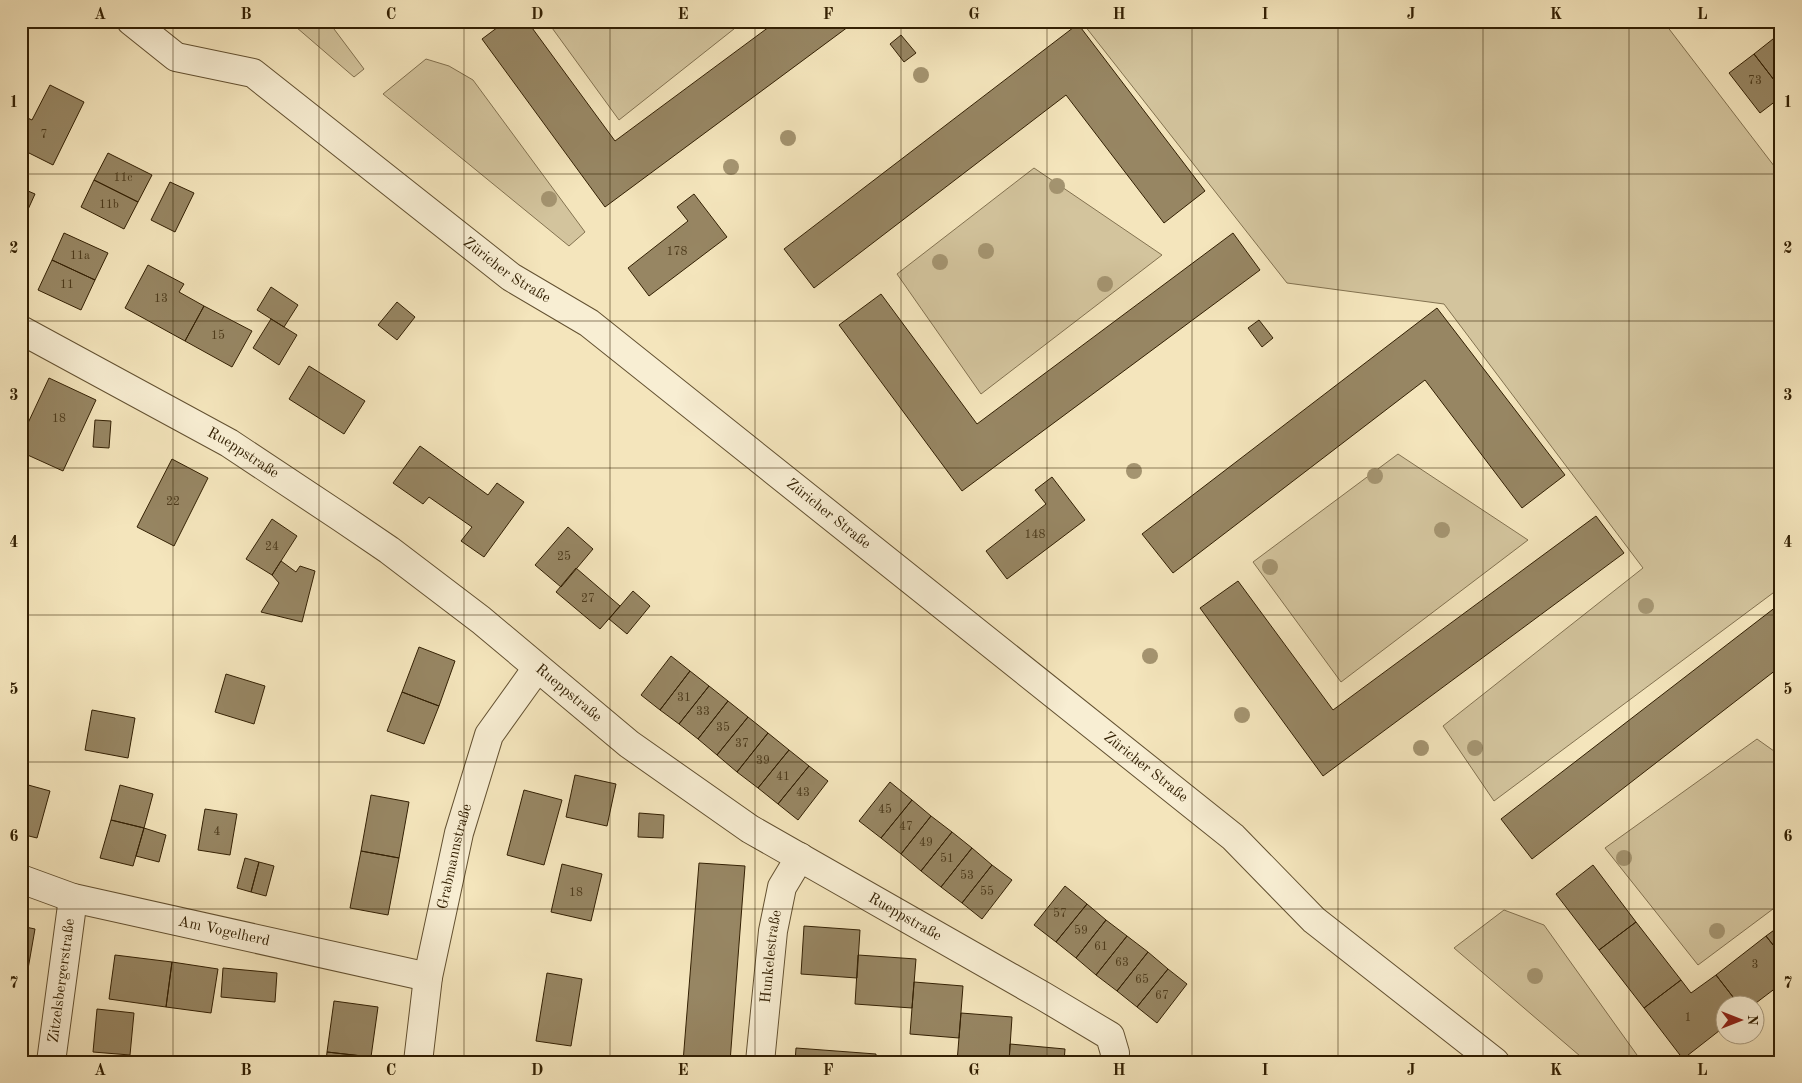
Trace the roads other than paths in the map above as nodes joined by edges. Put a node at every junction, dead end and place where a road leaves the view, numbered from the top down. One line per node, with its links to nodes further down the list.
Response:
1 (130, 21): 12 (street, Züricher Straße)
2 (21, 330): 3 (street, Rueppstraße)
3 (537, 668): 4 (street, Rueppstraße); 7 (street, Grabmannstraße)
4 (800, 857): 8 (street, Rueppstraße); 11 (street, Hunkelestraße)
5 (21, 879): 6 (street, Am Vogelherd)
6 (73, 898): 7 (street, Am Vogelherd); 9 (street, Zitzelsbergerstraße)
7 (428, 977): 10 (street, Grabmannstraße)
8 (1115, 1057)
9 (51, 1062)
10 (418, 1062)
11 (760, 1062)
12 (1495, 1062)

